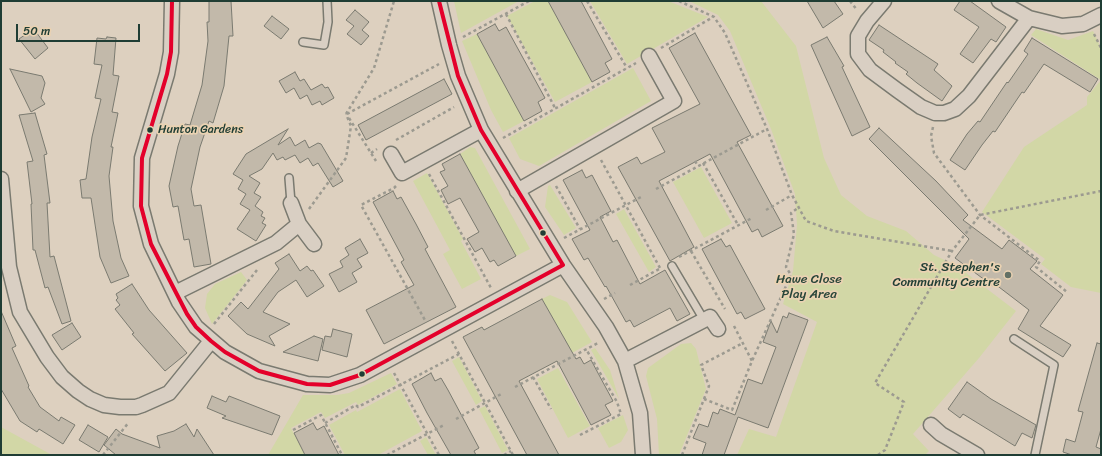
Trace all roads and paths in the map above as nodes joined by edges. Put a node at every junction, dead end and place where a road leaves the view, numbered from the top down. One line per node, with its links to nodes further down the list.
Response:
1 (172, 1): 63 (street)
2 (327, 1): 15 (lane)
3 (394, 1): 22 (path)
4 (439, 1): 16 (street)
5 (529, 1): 11 (path)
6 (587, 1): 18 (path)
7 (679, 1): 10 (path)
8 (884, 1): 21 (street)
9 (999, 1): 14 (street)
10 (683, 2): 13 (path)
11 (506, 14): 16 (path); 20 (path)
12 (1101, 15): 14 (street)
13 (714, 17): 17 (path); 23 (path)
14 (1029, 18): 21 (street)
15 (303, 42)
16 (450, 51): 19 (street); 22 (path)
17 (650, 55): 18 (path); 26 (street)
18 (627, 68): 20 (path)
19 (467, 100): 24 (street); 27 (path)
20 (556, 108): 25 (path)
21 (935, 112): 47 (path)
22 (346, 114): 28 (path); 49 (path)
23 (767, 129): 31 (path); 41 (path)
24 (481, 130): 25 (street); 30 (street)
25 (490, 146): 39 (street)
26 (594, 147): 34 (street); 44 (path)
27 (388, 148): 28 (path); 30 (street)
28 (371, 153): 32 (path)
29 (695, 161): 33 (path)
30 (423, 163): 64 (path)
31 (703, 163): 33 (path); 50 (path)
32 (378, 165)
33 (698, 166): 38 (path)
34 (549, 173): 39 (street); 51 (path)
35 (289, 178): 43 (lane)
36 (1, 179): 87 (street)
37 (390, 182): 69 (path)
38 (656, 189)
39 (517, 191): 53 (street)
40 (1101, 191): 47 (path)
41 (792, 195): 45 (path); 46 (path)
42 (641, 197): 44 (path)
43 (291, 203): 49 (street)
44 (626, 205): 51 (path); 60 (path)
45 (798, 208): 55 (path); 78 (path)
46 (766, 210)
47 (980, 215): 55 (path); 62 (path)
48 (752, 218): 50 (path)
49 (299, 224): 52 (street); 63 (street)
50 (738, 225): 54 (path)
51 (580, 229): 53 (path)
52 (314, 244)
53 (551, 245): 58 (street)
54 (691, 251): 56 (path); 65 (path)
55 (952, 251): 105 (path)
56 (677, 258)
57 (260, 265): 71 (path)
58 (563, 265): 64 (street); 70 (street)
59 (669, 266): 60 (path); 66 (lane)
60 (660, 268): 61 (path)
61 (630, 285)
62 (1067, 292)
63 (175, 293): 71 (street)
64 (498, 300): 69 (street)
65 (726, 310)
66 (704, 320): 68 (street); 77 (street)
67 (732, 322): 73 (path)
68 (718, 329)
69 (440, 332): 75 (path); 76 (street)
70 (611, 336): 74 (path); 77 (street)
71 (208, 339): 76 (street); 87 (street)
72 (1014, 340): 107 (lane)
73 (742, 343): 78 (path); 85 (path)
74 (586, 349): 80 (path); 95 (path)
75 (459, 354): 82 (path); 86 (path)
76 (387, 360): 82 (path)
77 (625, 361): 103 (street)
78 (752, 361): 85 (path)
79 (552, 363): 80 (path)
80 (554, 366): 81 (path)
81 (533, 377): 83 (path); 88 (path)
82 (401, 385): 90 (path); 93 (path)
83 (515, 387)
84 (503, 393): 86 (path)
85 (704, 399): 104 (path)
86 (485, 403): 89 (path); 96 (path)
87 (136, 407): 97 (path)
88 (551, 409)
89 (456, 419)
90 (325, 423): 92 (path); 98 (path)
91 (444, 425): 93 (path)
92 (294, 430)
93 (427, 434): 99 (path); 100 (path)
94 (936, 434): 106 (street)
95 (580, 435)
96 (511, 451): 101 (path); 102 (path)
97 (103, 455)
98 (342, 455)
99 (387, 455)
100 (439, 455)
101 (504, 455)
102 (513, 455)
103 (643, 455)
104 (682, 455)
105 (878, 455)
106 (976, 455)
107 (1034, 455)

